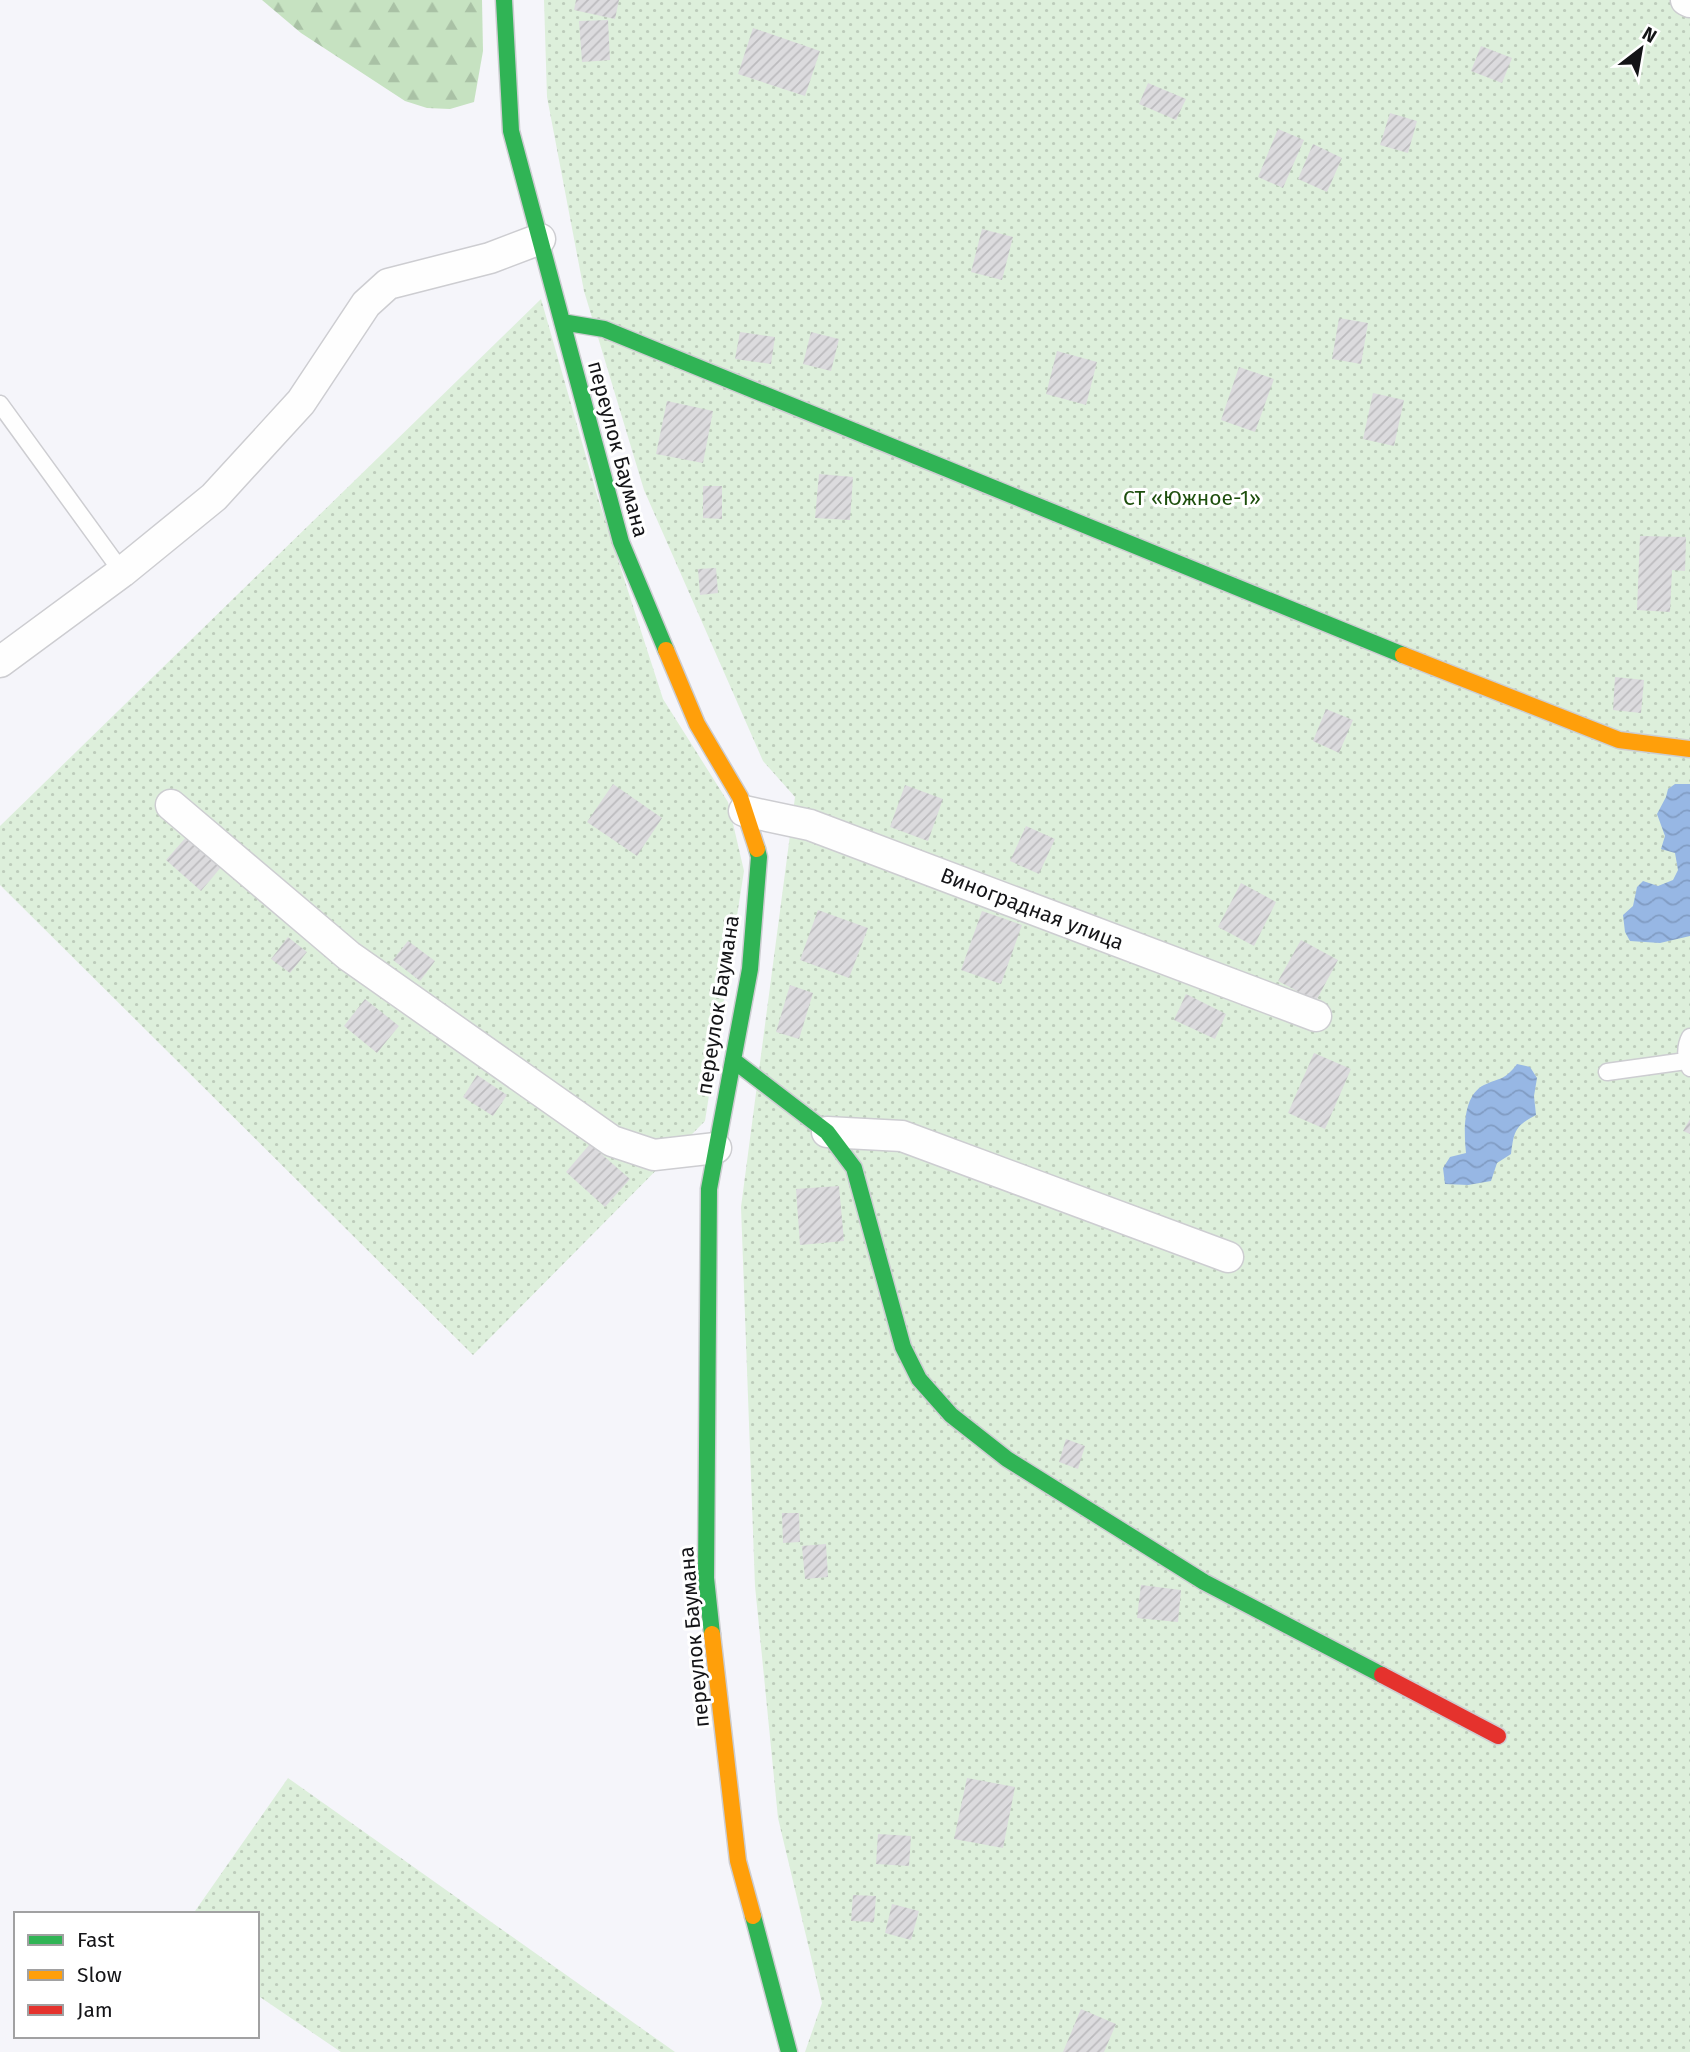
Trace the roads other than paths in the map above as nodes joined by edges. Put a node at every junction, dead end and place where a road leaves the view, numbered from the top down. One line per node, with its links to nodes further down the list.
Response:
1 (504, 0): 2 (street, переулок Баумана)
2 (540, 239): 3 (street, переулок Баумана); 5 (street)
3 (562, 322): 7 (street); 9 (street, переулок Баумана)
4 (0, 404): 5 (lane)
5 (122, 572): 6 (street)
6 (0, 662)
7 (1690, 749)
8 (171, 805): 16 (street)
9 (744, 811): 10 (street, Виноградная улица); 12 (street, переулок Баумана)
10 (1316, 1016)
11 (1690, 1037): 13 (lane)
12 (733, 1060): 15 (street); 16 (street, переулок Баумана)
13 (1688, 1065): 14 (lane)
14 (1607, 1072)
15 (827, 1132): 17 (street); 18 (street)
16 (716, 1148): 19 (street, переулок Баумана)
17 (1228, 1257)
18 (1498, 1735)
19 (789, 2052)

